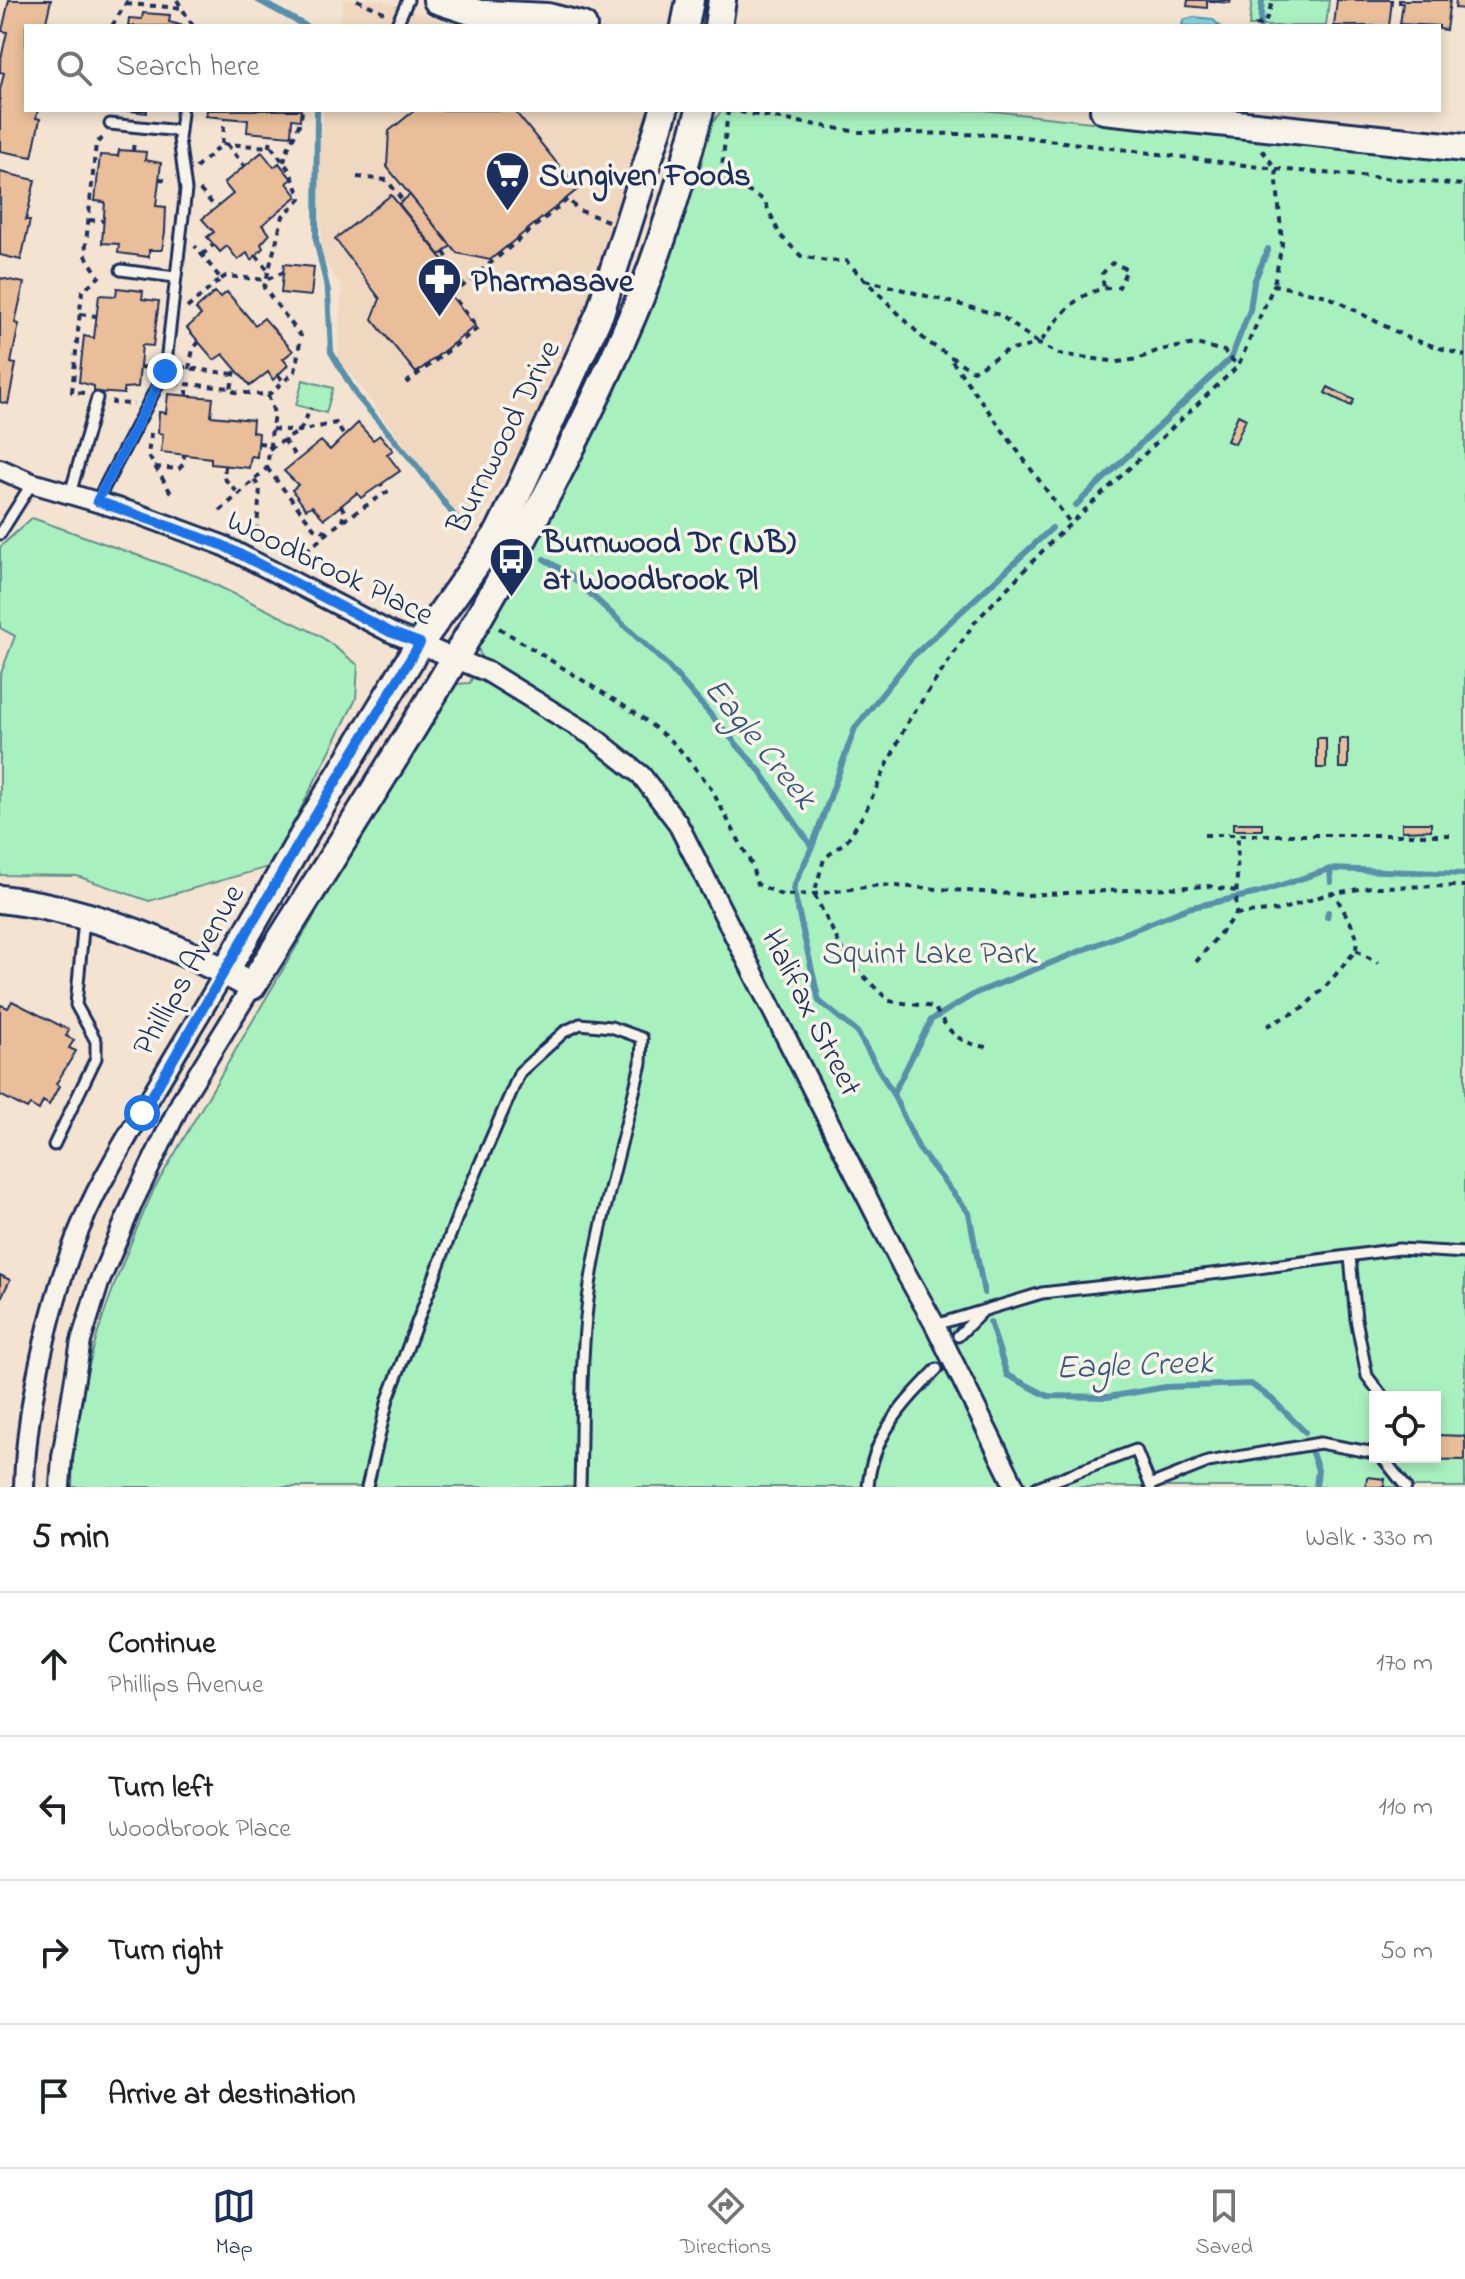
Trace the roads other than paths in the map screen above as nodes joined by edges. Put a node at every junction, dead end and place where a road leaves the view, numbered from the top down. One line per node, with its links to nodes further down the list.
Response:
1 (408, 0): 6 (lane)
2 (437, 0): 5 (street)
3 (690, 0): 9 (street)
4 (722, 0): 10 (street)
5 (485, 14): 7 (street); 8 (street)
6 (397, 24)
7 (509, 24)
8 (575, 24)
9 (685, 24)
10 (718, 24)
11 (663, 112): 26 (street, Burnwood Drive)
12 (699, 112): 27 (street, Burnwood Drive)
13 (1123, 112): 17 (street)
14 (182, 113): 16 (lane)
15 (110, 124): 16 (lane)
16 (180, 131): 19 (lane)
17 (1465, 148)
18 (121, 270): 19 (lane)
19 (175, 277): 24 (lane)
20 (98, 396): 23 (lane)
21 (0, 469): 22 (street, Woodbrook Place)
22 (32, 483): 23 (street, Woodbrook Place); 25 (lane)
23 (70, 494): 24 (street, Woodbrook Place)
24 (97, 501): 26 (street, Woodbrook Place)
25 (0, 534)
26 (420, 643): 27 (street, Woodbrook Place); 30 (street, Phillips Avenue)
27 (454, 658): 31 (street, Phillips Avenue); 36 (street, Halifax Street)
28 (0, 899): 29 (street)
29 (84, 915): 30 (street); 32 (lane)
30 (225, 972): 31 (street); 44 (street, Phillips Avenue)
31 (252, 986): 45 (street, Phillips Avenue)
32 (54, 1145)
33 (1465, 1253): 34 (lane)
34 (1350, 1257): 35 (lane); 39 (lane)
35 (986, 1309): 36 (lane); 37 (lane)
36 (935, 1325): 42 (street, Halifax Street)
37 (958, 1336)
38 (937, 1369): 48 (lane)
39 (1378, 1391)
40 (1369, 1452): 43 (lane)
41 (1387, 1463): 50 (lane)
42 (1014, 1486)
43 (1151, 1486): 49 (lane)
44 (24, 1487)
45 (60, 1487)
46 (367, 1487): 47 (lane)
47 (580, 1487)
48 (868, 1487)
49 (1037, 1487)
50 (1406, 1487)

